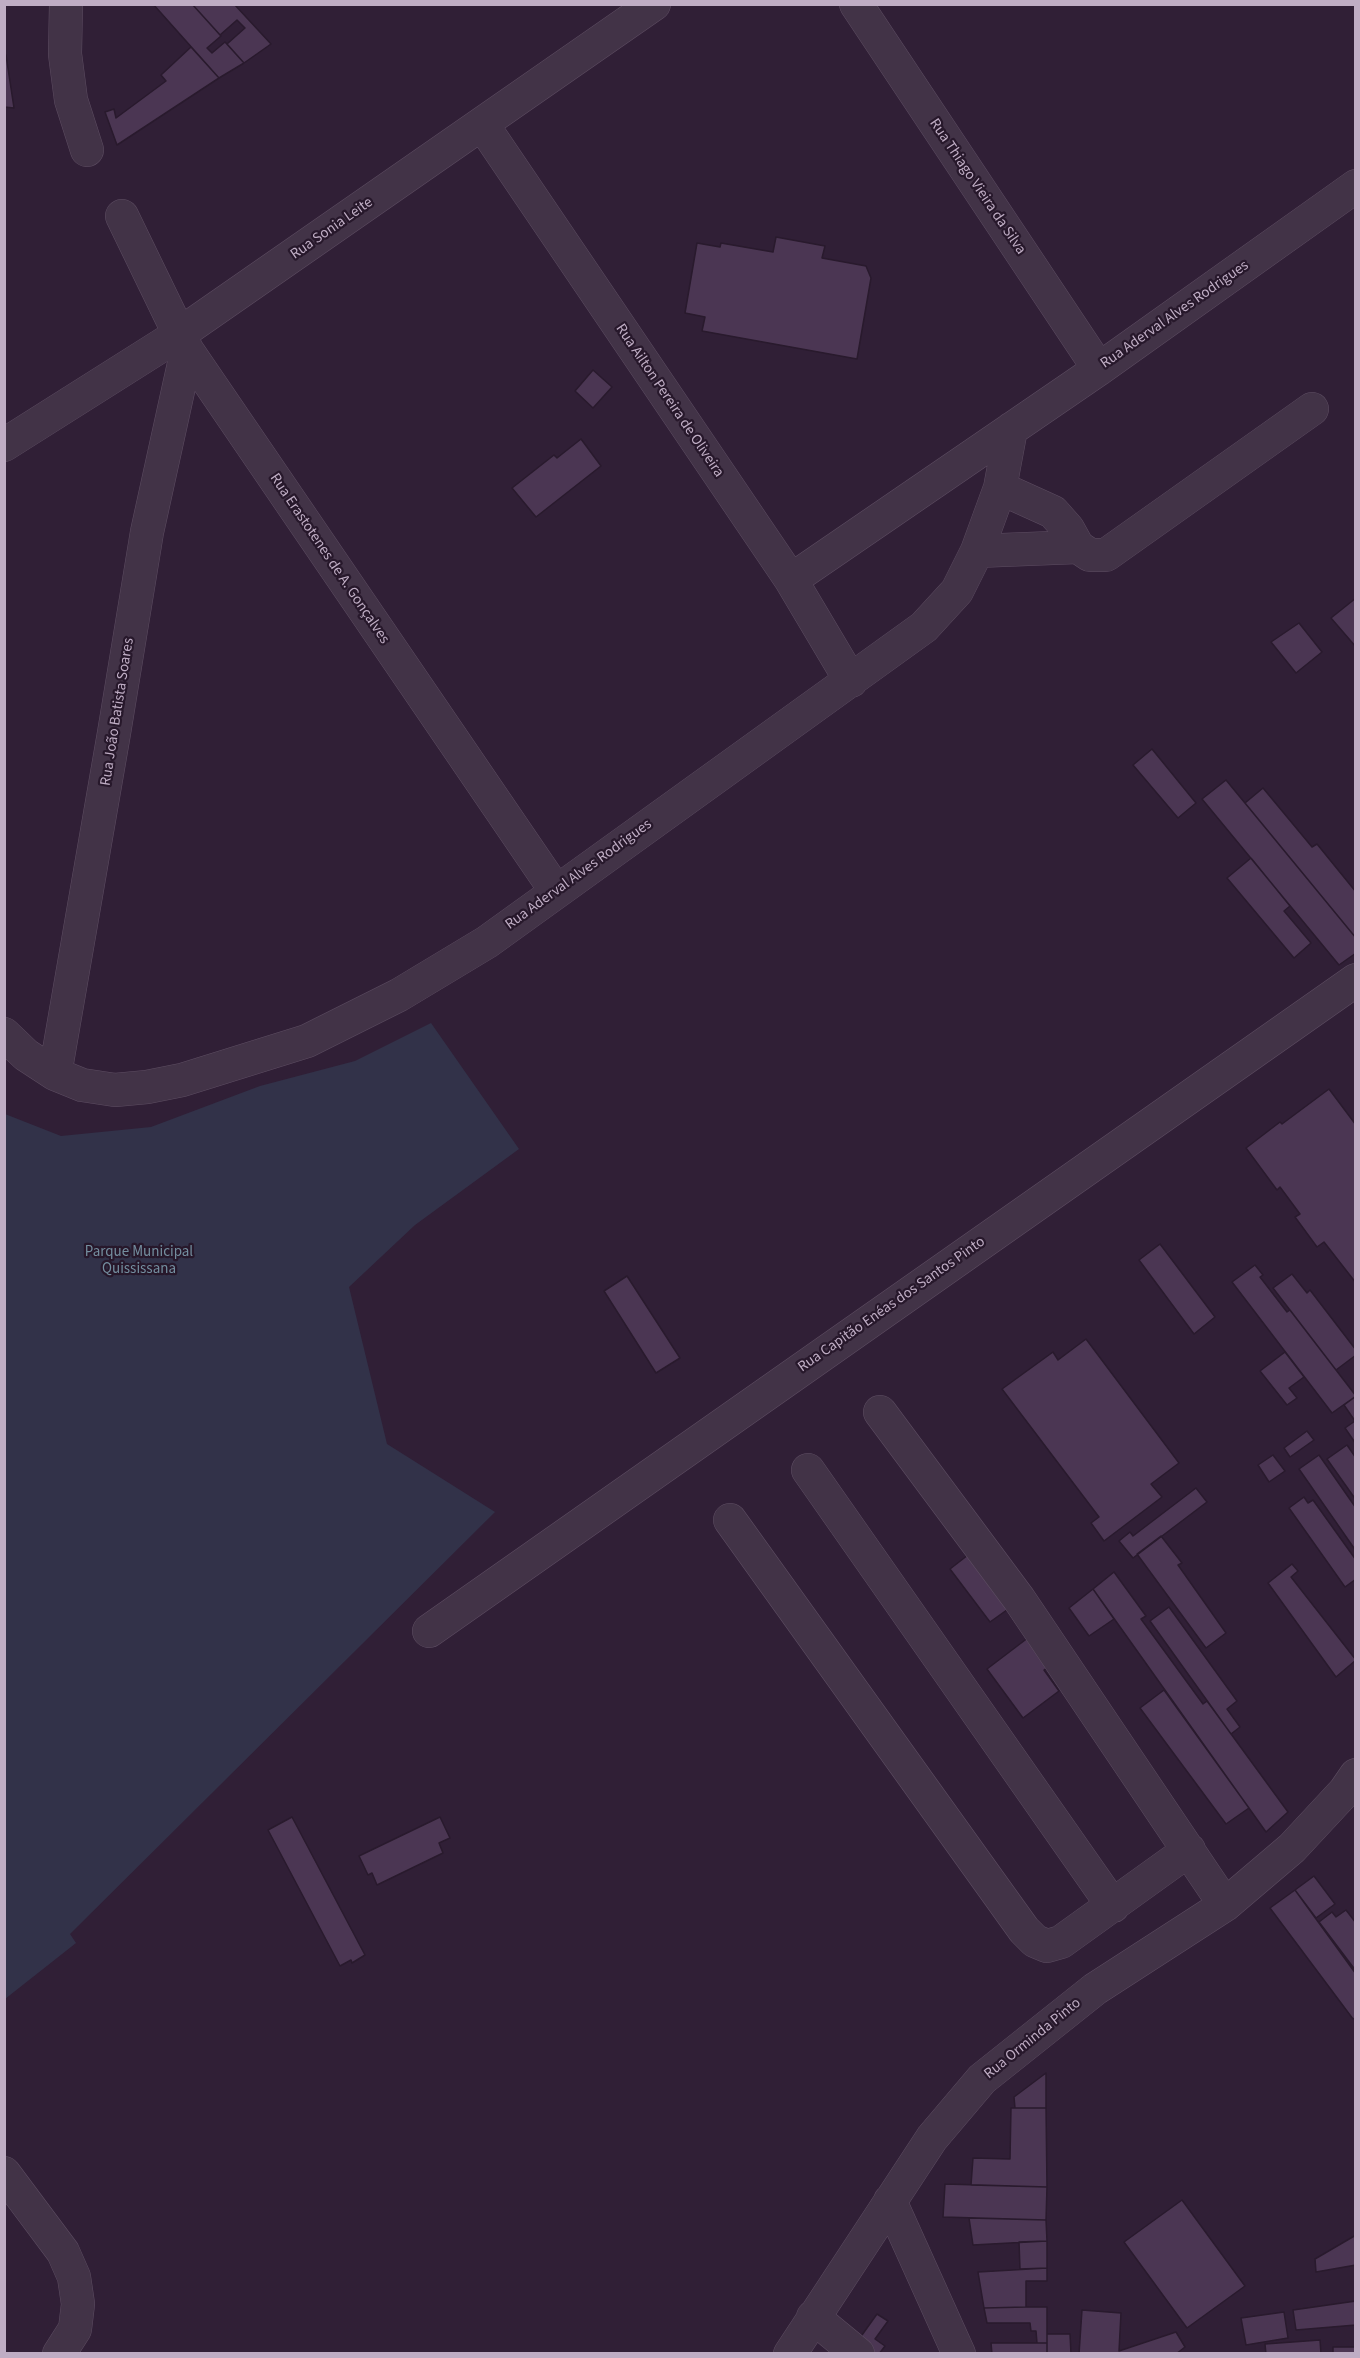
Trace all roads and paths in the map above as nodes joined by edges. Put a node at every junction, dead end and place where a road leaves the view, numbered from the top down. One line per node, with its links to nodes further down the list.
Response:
1 (66, 4): 5 (street)
2 (654, 4): 4 (street, Rua Sonia Leite)
3 (856, 4): 9 (street, Rua Thiago Vieira da Silva)
4 (482, 124): 8 (street, Rua Sonia Leite); 16 (street, Rua Ailton Pereira de Oliveira)
5 (87, 150)
6 (1349, 198): 9 (street, Rua Aderval Alves Rodrigues)
7 (122, 216): 8 (street, Rua Erastotenes de A. Gonçalves)
8 (183, 342): 12 (street, Rua Sonia Leite); 18 (street, Rua Erastotenes de A. Gonçalves); 21 (street, Rua João Batista Soares)
9 (1099, 369): 11 (street, Rua Aderval Alves Rodrigues)
10 (1311, 409): 14 (street)
11 (1011, 429): 13 (street, Rua Aderval Alves Rodrigues); 16 (street, Rua Aderval Alves Rodrigues)
12 (4, 445)
13 (1000, 488): 14 (street); 15 (street, Rua Aderval Alves Rodrigues)
14 (1078, 547): 15 (street)
15 (976, 550): 17 (street, Rua Aderval Alves Rodrigues)
16 (791, 580): 17 (street, Rua Ailton Pereira de Oliveira)
17 (851, 681): 18 (street, Rua Aderval Alves Rodrigues)
18 (556, 891): 21 (street, Rua Aderval Alves Rodrigues)
19 (1356, 980): 25 (street, Rua Capitão Enéas dos Santos Pinto)
20 (4, 1034): 21 (street, Rua Aderval Alves Rodrigues)
21 (55, 1074)
22 (880, 1412): 27 (street)
23 (808, 1470): 29 (street)
24 (730, 1520): 29 (street)
25 (429, 1631)
26 (1350, 1783): 28 (street, Rua Orminda Pinto)
27 (1189, 1851): 28 (street); 29 (street)
28 (1225, 1905): 31 (street, Rua Orminda Pinto)
29 (1113, 1906)
30 (4, 2173): 33 (street)
31 (890, 2201): 32 (street, Rua Orminda Pinto); 36 (street)
32 (813, 2317): 34 (street, Rua Orminda Pinto); 35 (street)
33 (59, 2354)
34 (790, 2354)
35 (858, 2354)
36 (959, 2354)

